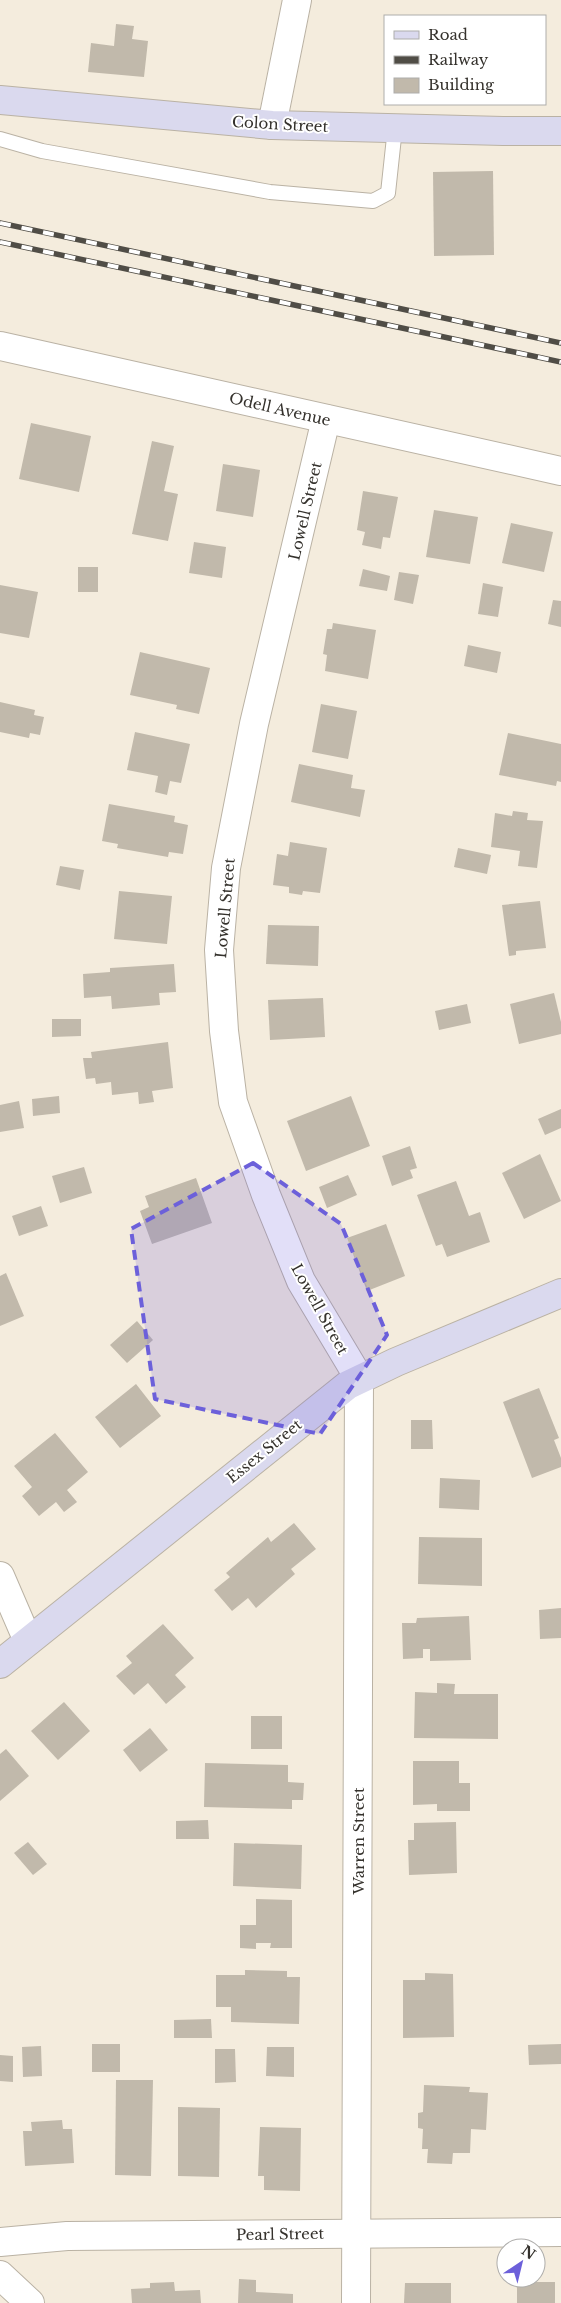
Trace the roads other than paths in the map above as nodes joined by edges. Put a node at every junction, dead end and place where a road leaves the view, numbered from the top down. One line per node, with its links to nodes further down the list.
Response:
1 (297, 0): 3 (street)
2 (0, 100): 3 (main road, Colon Street)
3 (272, 125): 4 (main road, Colon Street)
4 (395, 128): 5 (main road, Colon Street); 6 (lane)
5 (561, 130)
6 (0, 139)
7 (0, 346): 8 (street, Odell Avenue)
8 (326, 419): 9 (street, Odell Avenue); 11 (street, Lowell Street)
9 (561, 471)
10 (561, 1292): 11 (main road, Essex Street)
11 (358, 1378): 13 (main road, Essex Street); 16 (street, Warren Street)
12 (0, 1576): 13 (street)
13 (28, 1641): 14 (main road, Essex Street)
14 (0, 1664)
15 (561, 2232): 16 (street, Pearl Street)
16 (357, 2233): 17 (street, Pearl Street); 20 (street, Warren Street)
17 (0, 2242)
18 (0, 2275): 19 (street)
19 (30, 2303)
20 (356, 2303)

